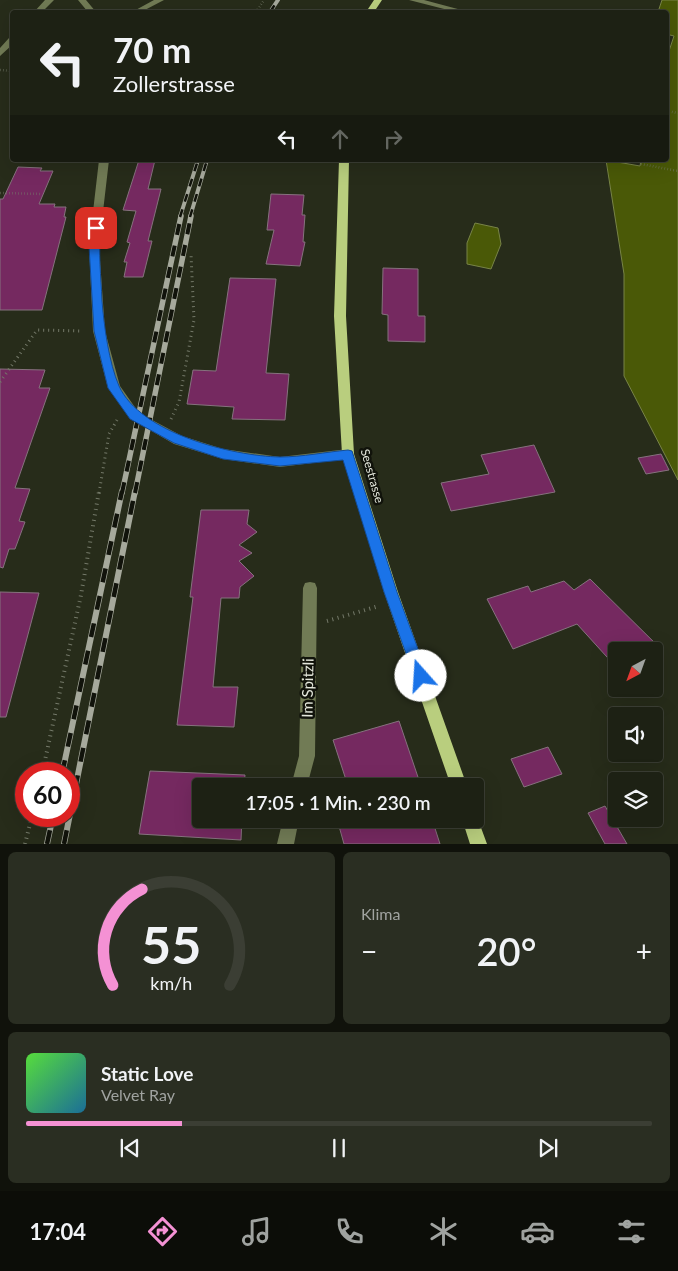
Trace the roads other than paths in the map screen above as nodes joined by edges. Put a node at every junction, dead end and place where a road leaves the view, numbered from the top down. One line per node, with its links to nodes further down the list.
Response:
1 (50, 0): 5 (street)
2 (82, 0): 6 (street)
3 (160, 0): 7 (street)
4 (413, 0): 8 (street)
5 (40, 10)
6 (90, 10)
7 (140, 10)
8 (456, 10)
9 (10, 42): 10 (street)
10 (0, 53)
11 (104, 162): 13 (street)
12 (344, 162): 13 (main road, Seestrasse)
13 (348, 454): 16 (main road, Seestrasse)
14 (310, 588): 15 (street, Im Spitzli)
15 (301, 778)
16 (456, 778)
17 (289, 828): 19 (street)
18 (473, 828): 20 (main road)
19 (285, 844)
20 (479, 844)

